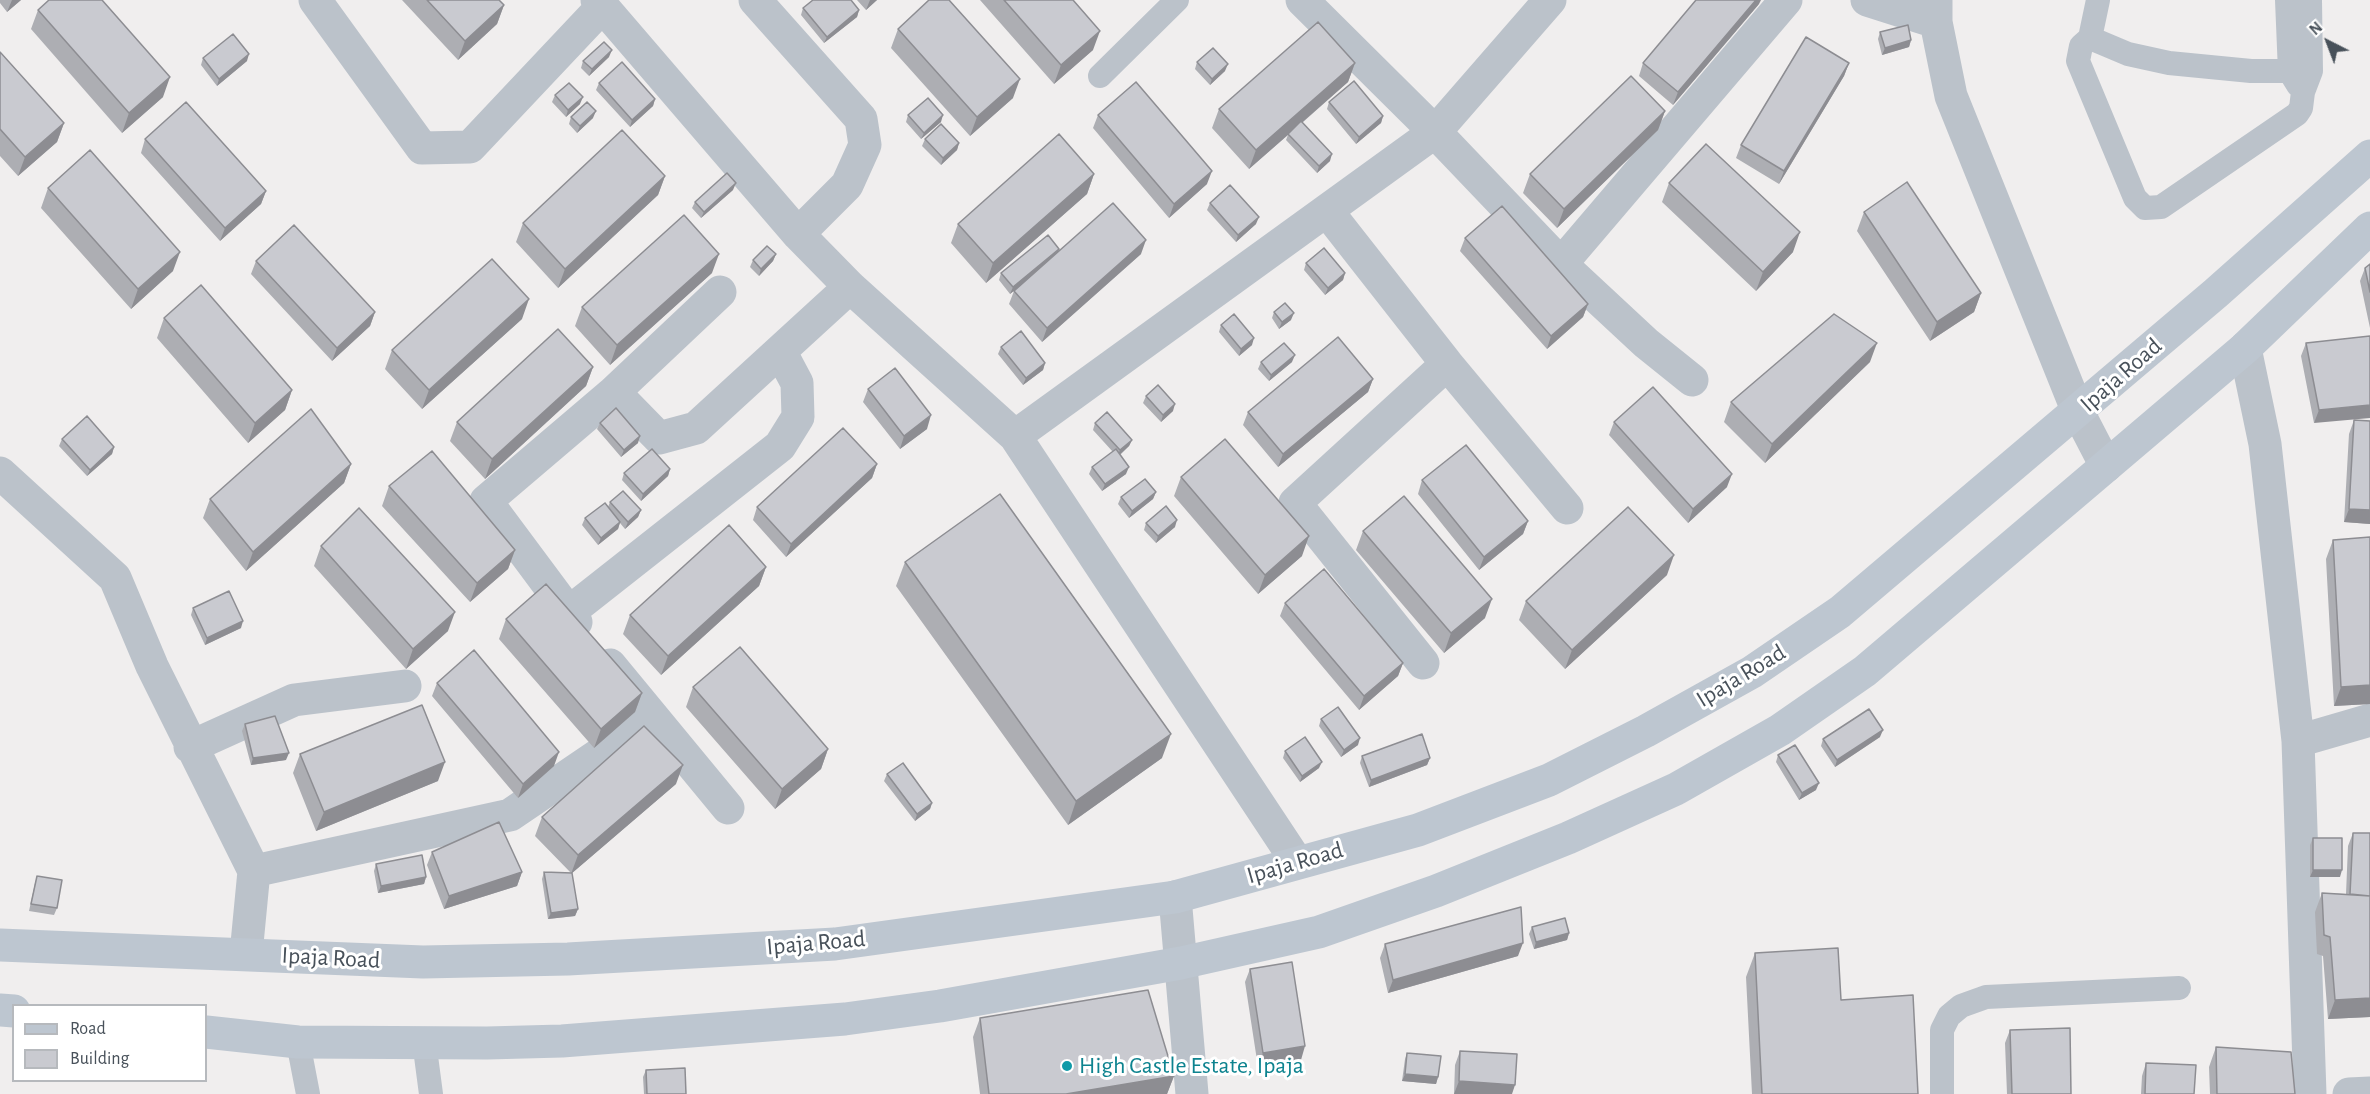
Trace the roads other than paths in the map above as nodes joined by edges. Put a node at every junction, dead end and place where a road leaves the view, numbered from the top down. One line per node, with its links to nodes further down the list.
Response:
1 (315, 0): 11 (street)
2 (755, 0): 20 (street)
3 (1177, 0): 14 (lane)
4 (1302, 0): 16 (street)
5 (1550, 0): 16 (street)
6 (1786, 0): 21 (street)
7 (1867, 0): 12 (street)
8 (2098, 0): 13 (lane)
9 (2287, 0): 15 (lane)
10 (2310, 0): 15 (lane)
11 (600, 3): 20 (street)
12 (1936, 11): 29 (street)
13 (2090, 38): 15 (lane); 15 (lane)
14 (1100, 76)
15 (2301, 79)
16 (1435, 132): 18 (street); 21 (street)
17 (2370, 156): 29 (main road, Ipaja Road)
18 (1327, 211): 26 (street); 30 (street)
19 (2370, 228): 24 (main road)
20 (798, 234): 22 (street)
21 (1561, 264): 27 (street)
22 (850, 287): 25 (street); 30 (street)
23 (720, 292): 28 (street)
24 (2245, 348): 31 (main road); 39 (street)
25 (780, 351): 28 (street); 34 (street)
26 (1447, 363): 33 (street); 35 (street)
27 (1692, 380)
28 (614, 392): 34 (street)
29 (2078, 412): 31 (street); 42 (main road, Ipaja Road)
30 (1015, 436): 42 (street)
31 (2106, 466): 47 (main road)
32 (0, 473): 40 (street)
33 (1567, 508)
34 (568, 613): 37 (street)
35 (1423, 663)
36 (405, 686): 40 (street)
37 (653, 718): 41 (street); 43 (street)
38 (2370, 720): 39 (street)
39 (2298, 741): 57 (street)
40 (190, 747): 43 (street)
41 (728, 808)
42 (1297, 862): 44 (main road, Ipaja Road)
43 (254, 871): 46 (street)
44 (1175, 897): 46 (main road, Ipaja Road); 47 (street)
45 (0, 945): 46 (main road, Ipaja Road)
46 (246, 954)
47 (1180, 963): 50 (main road); 55 (street)
48 (2179, 988): 56 (lane)
49 (207, 1032): 51 (main road)
50 (424, 1041): 51 (main road); 54 (lane)
51 (298, 1042): 53 (lane)
52 (2370, 1092): 58 (street)
53 (308, 1094)
54 (431, 1094)
55 (1192, 1094)
56 (1941, 1094)
57 (2310, 1094)
58 (2349, 1094)

